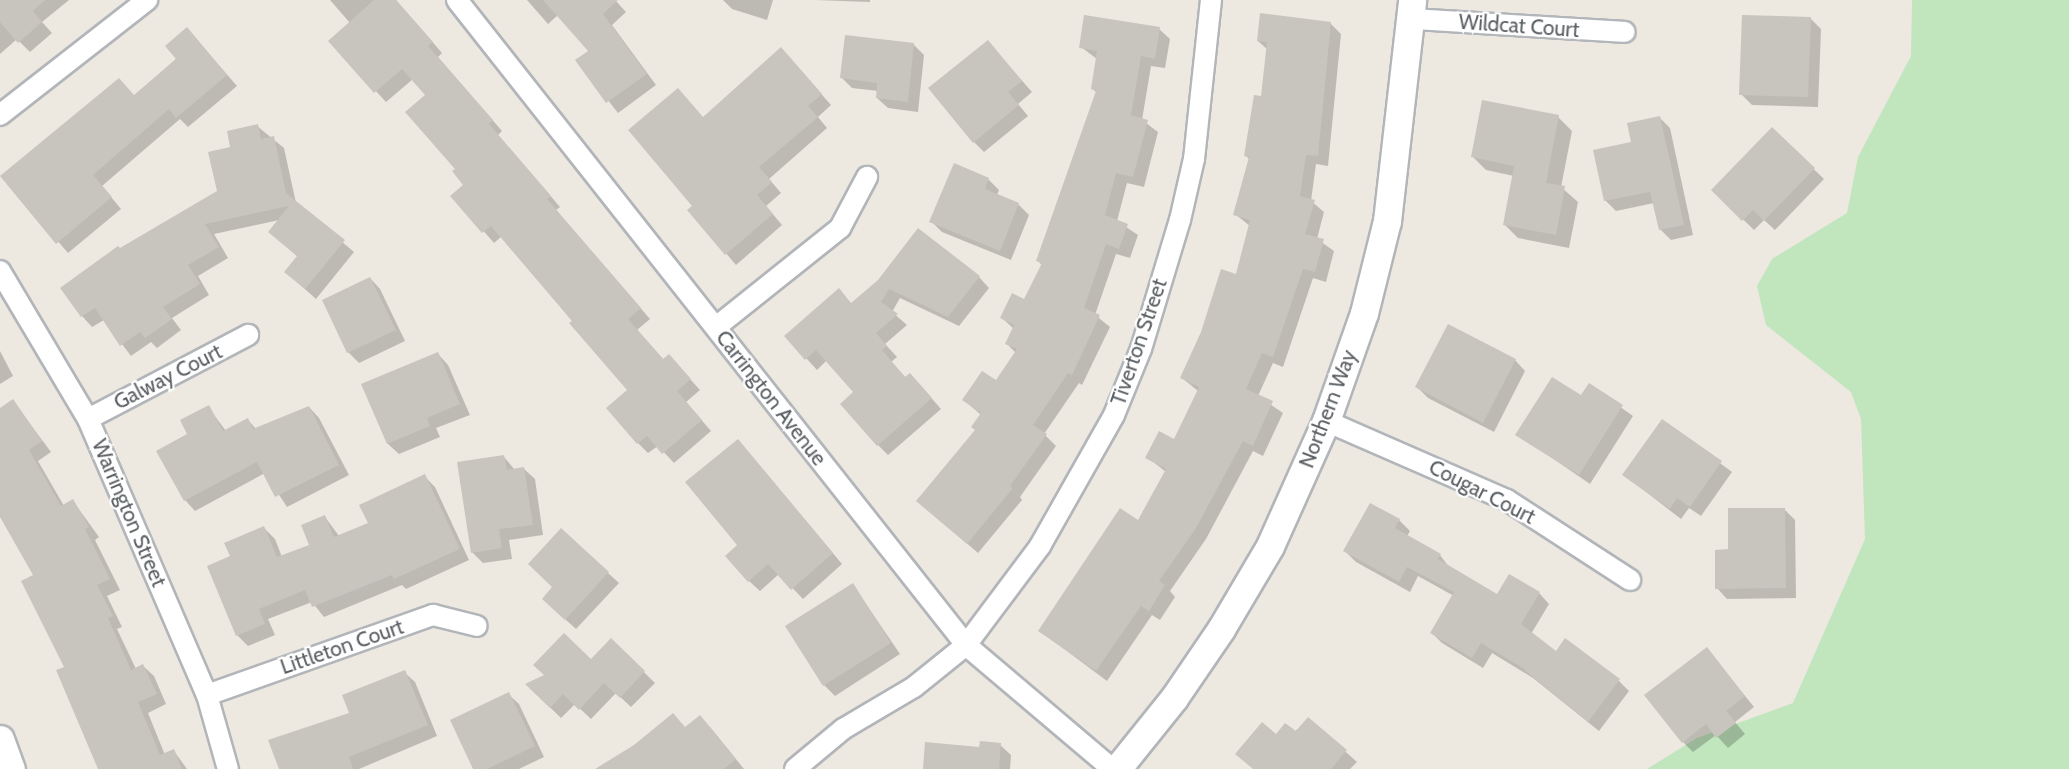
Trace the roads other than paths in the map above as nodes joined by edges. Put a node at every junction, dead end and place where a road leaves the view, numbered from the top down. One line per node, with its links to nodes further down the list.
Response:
1 (147, 0): 6 (street)
2 (457, 0): 9 (street, Carrington Avenue)
3 (1211, 0): 15 (street, Tiverton Street)
4 (1413, 10): 5 (street, Wildcat Court); 12 (street, Northern Way)
5 (1625, 32)
6 (0, 115)
7 (867, 177): 9 (street)
8 (0, 271): 11 (street, Warrington Street)
9 (716, 327): 15 (street, Carrington Avenue)
10 (248, 335): 11 (street, Galway Court)
11 (87, 419): 16 (street, Warrington Street)
12 (1326, 421): 13 (street, Cougar Court); 22 (street, Northern Way)
13 (1630, 580)
14 (477, 626): 16 (street, Littleton Court)
15 (966, 645): 20 (street); 21 (street, Carrington Avenue)
16 (207, 695): 19 (street, Warrington Street)
17 (0, 739): 18 (street)
18 (11, 769)
19 (228, 769)
20 (795, 769)
21 (1112, 769)
22 (1117, 769)

